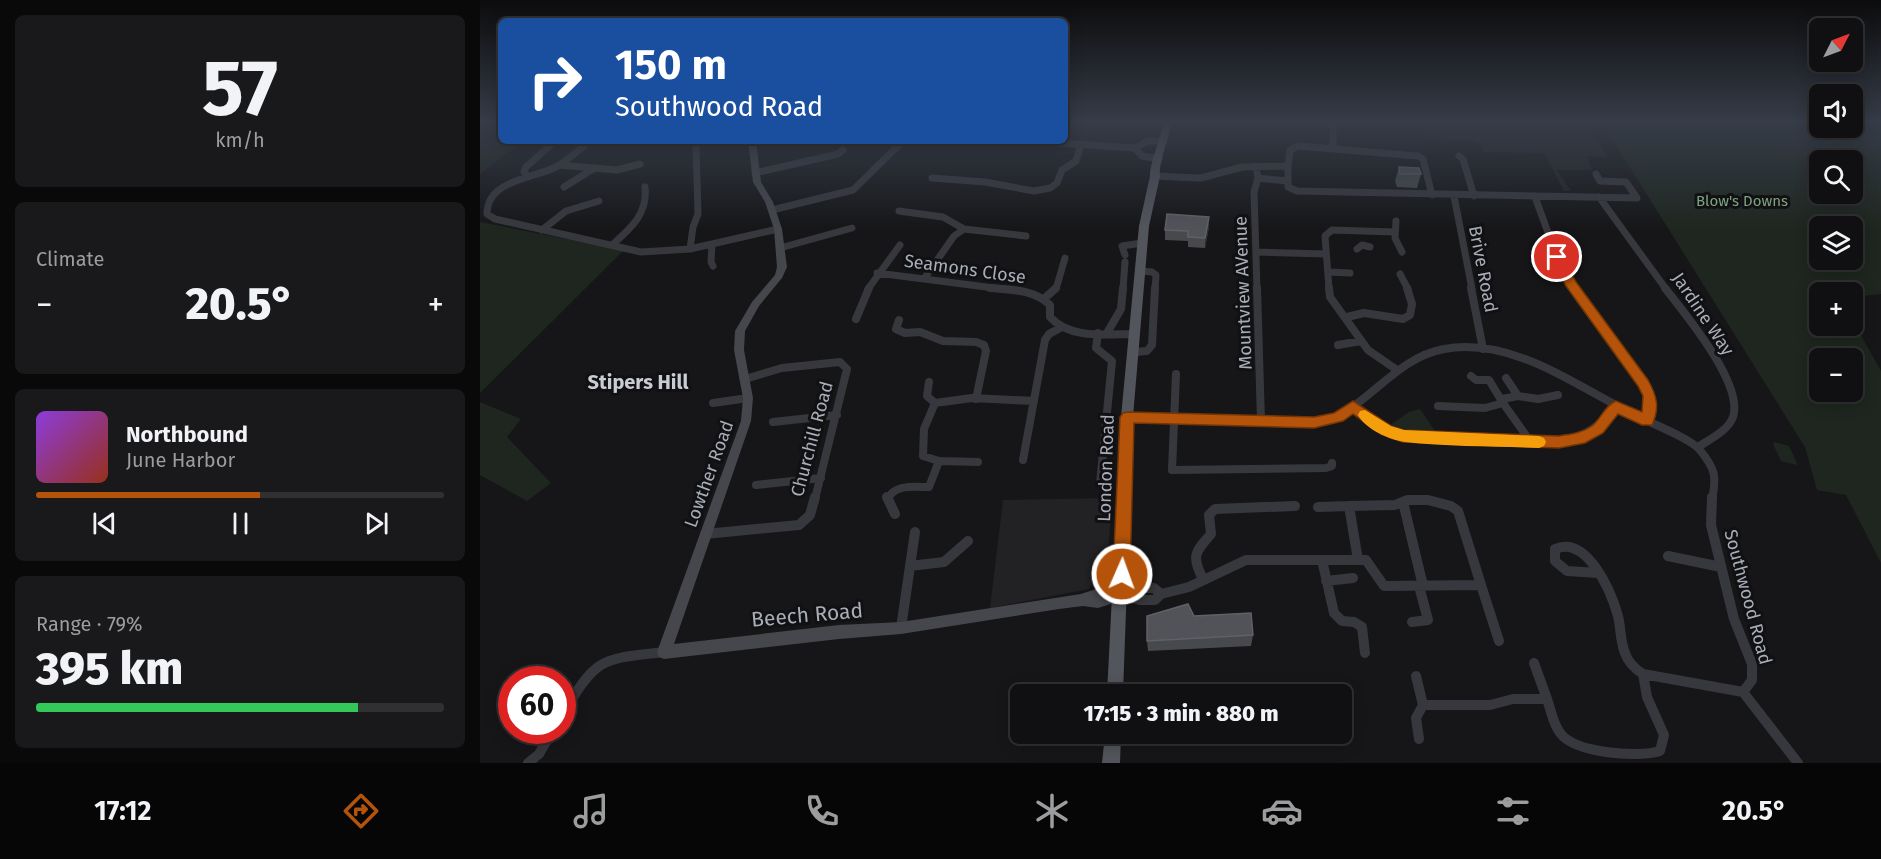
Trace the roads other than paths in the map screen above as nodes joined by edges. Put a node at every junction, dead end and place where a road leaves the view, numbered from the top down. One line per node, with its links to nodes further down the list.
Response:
1 (535, 159): 20 (street)
2 (567, 159): 13 (street)
3 (696, 159): 48 (street)
4 (754, 159): 17 (street, Lowther Road)
5 (829, 159): 17 (street)
6 (886, 159): 32 (street)
7 (1077, 159): 21 (street)
8 (1159, 159): 19 (main road, London Road)
9 (1289, 159): 15 (street)
10 (1422, 159): 26 (street)
11 (1462, 159): 28 (street)
12 (640, 164): 16 (street)
13 (558, 165): 16 (street); 20 (street)
14 (1256, 166): 15 (street); 19 (street); 22 (street, Mountview AVenue)
15 (1288, 166): 23 (street)
16 (593, 170): 24 (street)
17 (755, 173): 32 (street, Lowther Road)
18 (1596, 174): 30 (street)
19 (1155, 176): 42 (main road, London Road)
20 (528, 177): 38 (street)
21 (932, 178)
22 (1258, 178): 23 (street); 49 (street, Mountview AVenue)
23 (1287, 181): 26 (street)
24 (564, 187)
25 (645, 187): 44 (street)
26 (1432, 195): 27 (street)
27 (1454, 196): 28 (street); 71 (street, Brive Road)
28 (1474, 196): 29 (street)
29 (1535, 196): 30 (street); 94 (street)
30 (1599, 197): 97 (street, Jardine Way)
31 (599, 201): 38 (street)
32 (772, 210): 36 (street, Lowther Road)
33 (899, 211): 37 (street)
34 (1396, 221): 40 (street)
35 (852, 228): 47 (street)
36 (778, 229): 43 (street); 47 (street, Lowther Road)
37 (964, 229): 41 (street); 59 (street)
38 (542, 230): 44 (street)
39 (1360, 232): 40 (street); 46 (street); 51 (street)
40 (1394, 232): 50 (street)
41 (1026, 236)
42 (1142, 243): 54 (main road, London Road); 67 (street)
43 (712, 244): 48 (street); 53 (street)
44 (612, 245): 48 (street)
45 (900, 245): 56 (street, Seamons Close)
46 (1363, 247)
47 (780, 248): 77 (street, Lowther Road)
48 (690, 249)
49 (1257, 252): 51 (street); 93 (street, Mountview AVenue)
50 (1402, 252)
51 (1326, 254): 55 (street)
52 (1065, 258): 62 (street)
53 (713, 266)
54 (1140, 271): 68 (main road, London Road); 72 (street)
55 (1328, 272): 57 (street); 63 (street)
56 (878, 273): 59 (street, Seamons Close); 64 (street, Seamons Close)
57 (1350, 273)
58 (1400, 274): 61 (street)
59 (924, 279): 62 (street, Seamons Close)
60 (1418, 286): 61 (street)
61 (1407, 287): 63 (street)
62 (1044, 299): 66 (street, Seamons Close)
63 (1347, 317): 69 (street)
64 (856, 319)
65 (899, 320): 82 (street)
66 (1060, 328): 67 (street); 83 (street)
67 (1103, 333): 68 (street); 103 (street, London Road)
68 (1135, 334): 72 (main road, London Road)
69 (1360, 341): 70 (street); 73 (street)
70 (1338, 345)
71 (1482, 349): 73 (street, Southwood Road); 89 (street, Southwood Road)
72 (1135, 352): 91 (main road, London Road)
73 (1397, 370): 87 (street, Southwood Road)
74 (1176, 374): 92 (street)
75 (1470, 376): 84 (street)
76 (1506, 378): 80 (street)
77 (745, 379): 81 (street, Lowther Road); 90 (street, Churchill Road)
78 (929, 382): 85 (street)
79 (1558, 395): 80 (street)
80 (1518, 396): 84 (street)
81 (748, 398): 86 (street); 111 (street, Lowther Road)
82 (976, 399): 83 (street); 85 (street)
83 (1034, 401): 98 (street)
84 (1502, 401): 88 (street); 96 (street)
85 (935, 402): 99 (street)
86 (713, 403)
87 (1353, 406): 93 (street, Southwood Road); 96 (street)
88 (1438, 406)
89 (1616, 406): 94 (street, Southwood Road); 96 (street)
90 (837, 415): 95 (street); 102 (street, Churchill Road)
91 (1128, 417): 92 (street, Southwood Road); 124 (main road, London Road)
92 (1176, 419): 93 (street, Southwood Road); 101 (street)
93 (1261, 421)
94 (1647, 421): 97 (street, Southwood Road)
95 (773, 422)
96 (1530, 441)
97 (1698, 447): 117 (street, Southwood Road)
98 (1023, 460)
99 (939, 461): 100 (street); 109 (street)
100 (978, 462)
101 (1332, 463)
102 (821, 478): 104 (street); 111 (street, Churchill Road)
103 (1100, 484)
104 (756, 485)
105 (1403, 502): 107 (street); 122 (street); 123 (street)
106 (1295, 506): 120 (street)
107 (1349, 506): 108 (street); 115 (street)
108 (1318, 507)
109 (895, 514)
110 (915, 532): 116 (street)
111 (705, 534): 128 (street, Lowther Road)
112 (968, 541): 116 (street)
113 (1668, 556): 117 (street)
114 (1322, 560): 115 (street); 120 (street); 121 (street)
115 (1358, 560): 123 (street)
116 (910, 566): 126 (street)
117 (1721, 567): 134 (street, Southwood Road)
118 (1598, 573): 131 (street)
119 (1353, 578): 121 (street)
120 (1203, 579): 124 (street)
121 (1326, 581): 129 (street)
122 (1481, 585): 123 (street); 127 (street)
123 (1421, 586): 125 (street)
124 (1121, 595): 126 (street, Beech Road); 133 (main road, London Road)
125 (1412, 622)
126 (900, 628): 128 (street, Beech Road)
127 (1499, 641)
128 (664, 652): 135 (street, Beech Road)
129 (1365, 653)
130 (1534, 663): 136 (street)
131 (1643, 674): 134 (street); 136 (street)
132 (1416, 676): 137 (street)
133 (1116, 684)
134 (1743, 692): 143 (street)
135 (576, 694)
136 (1547, 699): 137 (street)
137 (1423, 705): 138 (street)
138 (1419, 739)
139 (545, 744): 141 (street)
140 (1112, 744): 142 (main road)
141 (528, 763)
142 (1111, 763)
143 (1798, 763)

